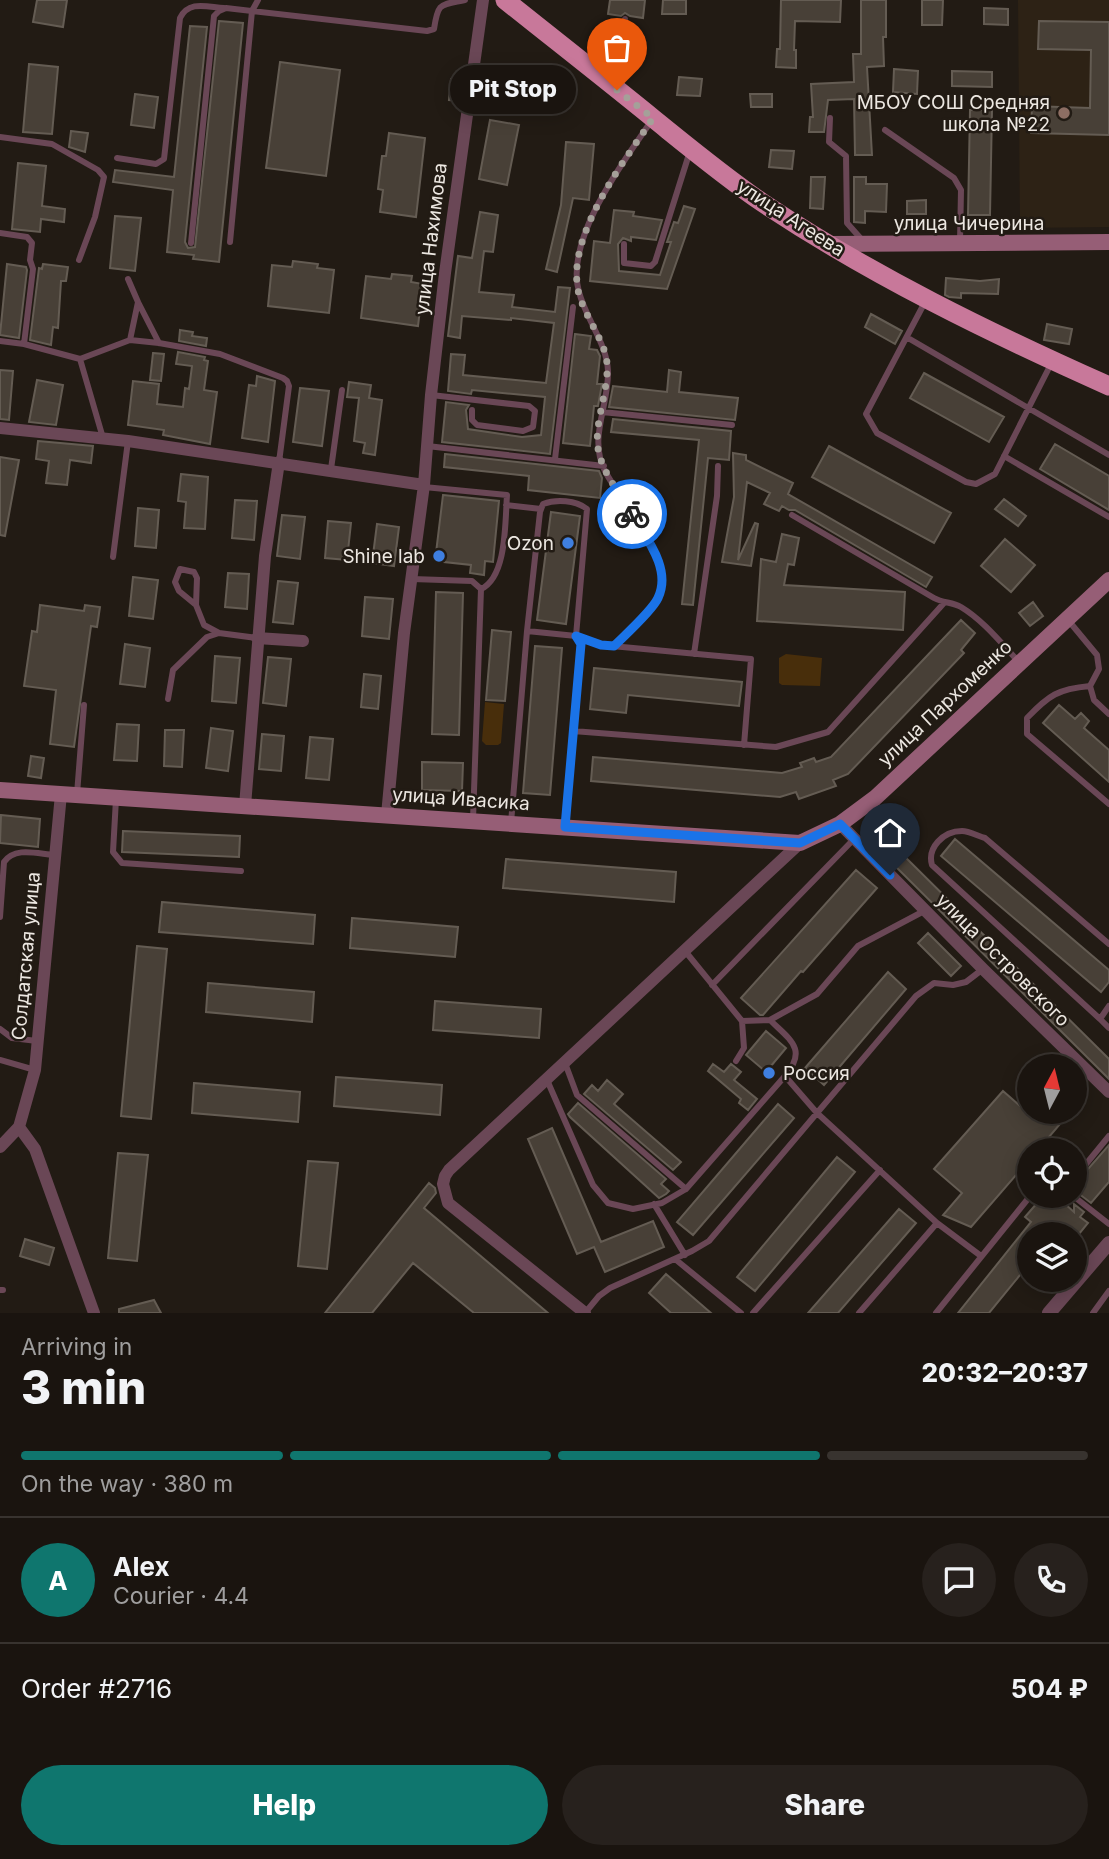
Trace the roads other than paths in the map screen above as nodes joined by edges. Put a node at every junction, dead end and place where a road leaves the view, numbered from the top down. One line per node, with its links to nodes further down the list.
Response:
1 (258, 0): 6 (lane)
2 (464, 0): 6 (lane)
3 (483, 0): 37 (street, улица Нахимова)
4 (505, 0): 8 (highway, улица Агеева)
5 (226, 8): 6 (lane); 14 (lane); 18 (lane)
6 (252, 11): 16 (lane)
7 (625, 19): 8 (lane)
8 (617, 90): 9 (highway, улица Агеева)
9 (653, 118): 13 (highway, улица Агеева); 40 (lane)
10 (830, 118): 21 (lane)
11 (885, 130): 22 (lane)
12 (0, 136): 23 (lane)
13 (691, 149): 19 (lane); 20 (highway, улица Агеева)
14 (117, 158)
15 (0, 233): 32 (lane)
16 (230, 242)
17 (1109, 242): 22 (main road, улица Чичерина)
18 (191, 243)
19 (624, 244)
20 (830, 244): 21 (main road, улица Чичерина); 25 (highway, улица Агеева)
21 (867, 244): 22 (main road, улица Чичерина)
22 (960, 244)
23 (79, 260)
24 (128, 279): 26 (lane)
25 (927, 298): 28 (lane); 34 (highway, улица Агеева)
26 (138, 302): 29 (lane); 31 (lane)
27 (573, 307): 48 (lane)
28 (908, 338): 38 (lane); 47 (lane)
29 (130, 340): 31 (lane); 33 (lane)
30 (0, 341): 32 (lane)
31 (159, 343): 49 (lane)
32 (24, 344): 33 (lane)
33 (80, 359): 43 (lane)
34 (1053, 361): 35 (highway, улица Агеева); 38 (lane)
35 (1106, 383)
36 (342, 390): 52 (lane)
37 (431, 395): 39 (lane); 45 (street, улица Нахимова)
38 (1029, 407): 46 (lane); 47 (lane)
39 (472, 410)
40 (602, 412): 41 (lane); 50 (lane)
41 (732, 425)
42 (0, 428): 43 (street)
43 (103, 438): 44 (street)
44 (128, 440): 49 (street); 58 (lane)
45 (427, 446): 48 (lane); 53 (street, улица Нахимова)
46 (1109, 455)
47 (1004, 456): 57 (lane)
48 (555, 459): 50 (lane)
49 (279, 462): 52 (street); 68 (street)
50 (604, 466): 70 (lane)
51 (718, 466): 71 (lane)
52 (331, 469): 53 (street)
53 (424, 486): 54 (lane); 59 (street, улица Нахимова)
54 (506, 505): 55 (lane); 61 (lane)
55 (541, 509): 65 (lane); 67 (lane)
56 (792, 515): 62 (lane)
57 (1109, 517)
58 (113, 556)
59 (410, 579): 61 (lane); 84 (street, улица Нахимова)
60 (1109, 580): 64 (main road, улица Пархоменко)
61 (481, 589): 85 (lane)
62 (944, 603): 72 (lane); 78 (lane)
63 (196, 606): 63 (lane); 66 (lane)
64 (1068, 620): 72 (main road, улица Пархоменко); 73 (lane)
65 (527, 631): 67 (lane); 86 (lane)
66 (219, 633): 68 (lane); 74 (lane)
67 (576, 636): 70 (lane); 77 (lane)
68 (257, 638): 69 (street); 83 (street)
69 (303, 641)
70 (614, 646): 71 (lane)
71 (694, 654): 78 (lane)
72 (1019, 662): 87 (main road, улица Пархоменко)
73 (1090, 686): 76 (lane); 82 (lane)
74 (168, 699)
75 (84, 705): 80 (lane)
76 (1109, 714)
77 (573, 732): 78 (lane); 88 (lane)
78 (744, 745)
79 (0, 790): 80 (main road, улица Ивасика)
80 (69, 795): 81 (main road, улица Ивасика); 91 (street, Солдатская улица)
81 (116, 799): 83 (main road, улица Ивасика); 92 (lane)
82 (1109, 804)
83 (245, 806): 84 (main road, улица Ивасика)
84 (387, 815): 85 (main road, улица Ивасика)
85 (473, 820): 86 (main road, улица Ивасика)
86 (511, 823): 88 (main road, улица Ивасика)
87 (840, 824): 89 (street, улица Островского); 90 (main road, улица Пархоменко)
88 (565, 827): 90 (main road, улица Ивасика)
89 (854, 839): 93 (street, улица Островского); 98 (lane)
90 (800, 843): 96 (street)
91 (55, 855): 94 (lane); 105 (street, Солдатская улица)
92 (241, 871)
93 (926, 910): 97 (street, улица Островского); 101 (lane)
94 (0, 917)
95 (1109, 944): 100 (lane)
96 (685, 951): 98 (lane); 108 (street)
97 (983, 969): 112 (street, улица Островского); 113 (lane)
98 (712, 985): 102 (lane)
99 (1109, 1006): 100 (lane)
100 (1100, 1019): 103 (lane)
101 (769, 1020): 102 (lane); 110 (lane)
102 (741, 1021): 107 (lane)
103 (1109, 1028)
104 (0, 1029): 105 (lane)
105 (38, 1041): 109 (street, Солдатская улица)
106 (0, 1060): 109 (lane)
107 (736, 1060)
108 (565, 1063): 111 (street); 119 (lane)
109 (35, 1070): 114 (street, Солдатская улица)
110 (785, 1076): 113 (lane); 119 (lane)
111 (547, 1080): 120 (lane); 131 (street)
112 (1109, 1093)
113 (817, 1113): 118 (lane); 126 (lane)
114 (19, 1127): 116 (street); 130 (street)
115 (1109, 1136): 117 (lane)
116 (0, 1147)
117 (1087, 1163)
118 (880, 1170): 123 (lane); 133 (lane)
119 (686, 1189): 120 (lane)
120 (654, 1204): 126 (lane)
121 (1087, 1207): 124 (lane)
122 (1020, 1208): 127 (lane)
123 (937, 1223): 127 (lane); 134 (lane)
124 (1109, 1224)
125 (1109, 1243): 136 (street)
126 (685, 1255): 128 (lane)
127 (981, 1256): 135 (lane)
128 (676, 1259): 131 (lane); 132 (lane)
129 (1109, 1291): 137 (lane)
130 (94, 1313)
131 (585, 1313)
132 (741, 1313)
133 (753, 1313)
134 (859, 1313)
135 (936, 1313)
136 (1049, 1313)
137 (1093, 1313)

